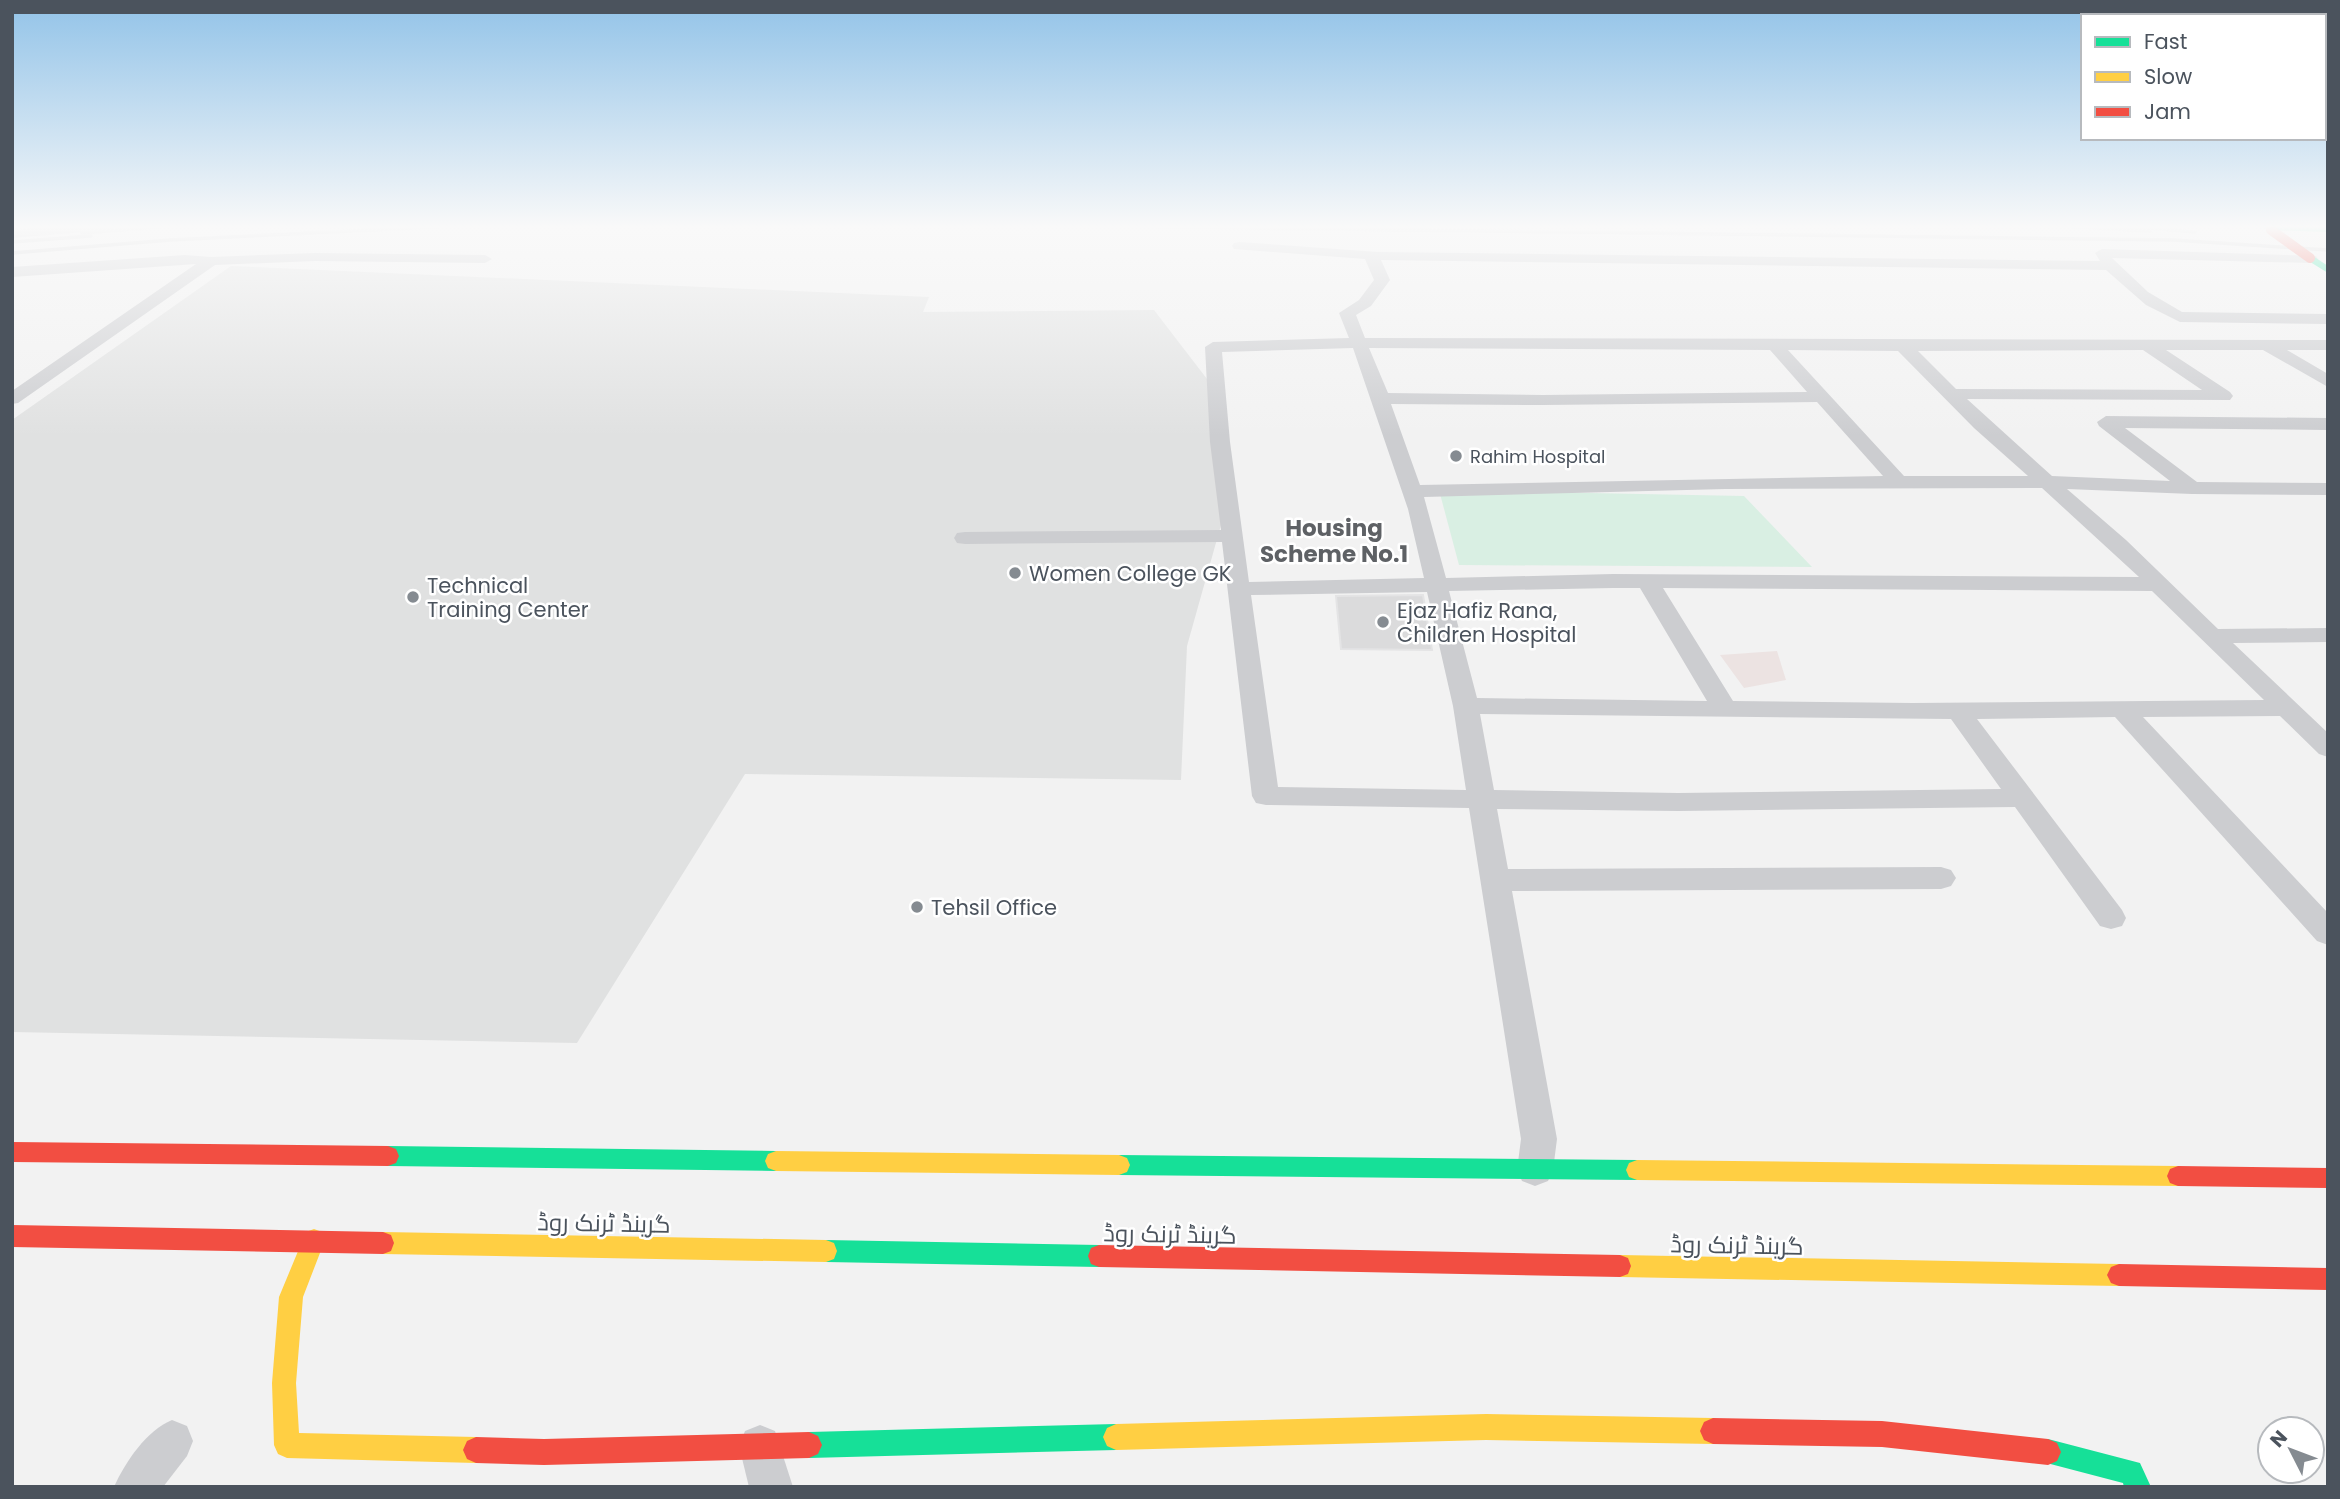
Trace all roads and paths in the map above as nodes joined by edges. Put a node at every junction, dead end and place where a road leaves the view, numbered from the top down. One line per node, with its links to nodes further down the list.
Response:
1 (160, 296): 16 (street)
2 (1371, 296): 5 (street)
3 (2144, 296): 4 (street)
4 (2327, 319)
5 (1359, 343): 6 (street); 17 (street); 26 (street)
6 (1774, 345): 9 (street); 15 (street)
7 (2267, 345): 8 (street); 10 (street); 11 (street)
8 (2328, 345)
9 (1903, 346): 10 (street); 12 (street)
10 (2148, 346): 13 (street)
11 (2328, 382)
12 (1951, 394): 14 (street); 22 (street)
13 (2222, 395): 14 (street); 19 (street)
14 (2076, 396): 18 (street)
15 (1822, 397): 17 (street); 21 (street)
16 (12, 398)
17 (1381, 398): 25 (street)
18 (2106, 422): 19 (street); 23 (street)
19 (2267, 424): 20 (street)
20 (2328, 424)
21 (1899, 482): 22 (street); 25 (street)
22 (2045, 482): 23 (street); 29 (street)
23 (2192, 488): 24 (street)
24 (2328, 489)
25 (1412, 491): 30 (street)
26 (1233, 536): 27 (street); 31 (street)
27 (965, 538)
28 (1647, 582): 29 (street); 30 (street); 36 (street)
29 (2158, 584): 33 (street)
30 (1437, 585): 31 (street); 34 (street)
31 (1239, 589): 41 (street)
32 (2328, 635): 33 (street)
33 (2212, 636): 35 (street)
34 (1466, 706): 36 (street); 41 (street)
35 (2286, 708): 37 (street); 39 (street)
36 (1725, 709): 38 (street)
37 (2121, 709): 38 (street); 45 (street)
38 (1958, 710): 40 (street)
39 (2328, 748)
40 (2023, 798): 41 (street); 44 (street)
41 (1482, 800): 43 (street)
42 (1941, 878): 43 (street)
43 (1495, 880): 47 (street)
44 (2110, 918)
45 (2328, 933)
46 (12, 1153): 47 (main road)
47 (1535, 1170): 48 (main road)
48 (2328, 1178)
49 (12, 1236): 50 (main road, گرینڈ ٹرنک روڈ)
50 (314, 1240): 51 (main road, گرینڈ ٹرنک روڈ); 54 (main road)
51 (2328, 1279)
52 (172, 1441): 55 (street)
53 (760, 1446): 54 (main road); 56 (street); 57 (main road)
54 (537, 1470)
55 (136, 1487)
56 (771, 1487)
57 (2138, 1487)

